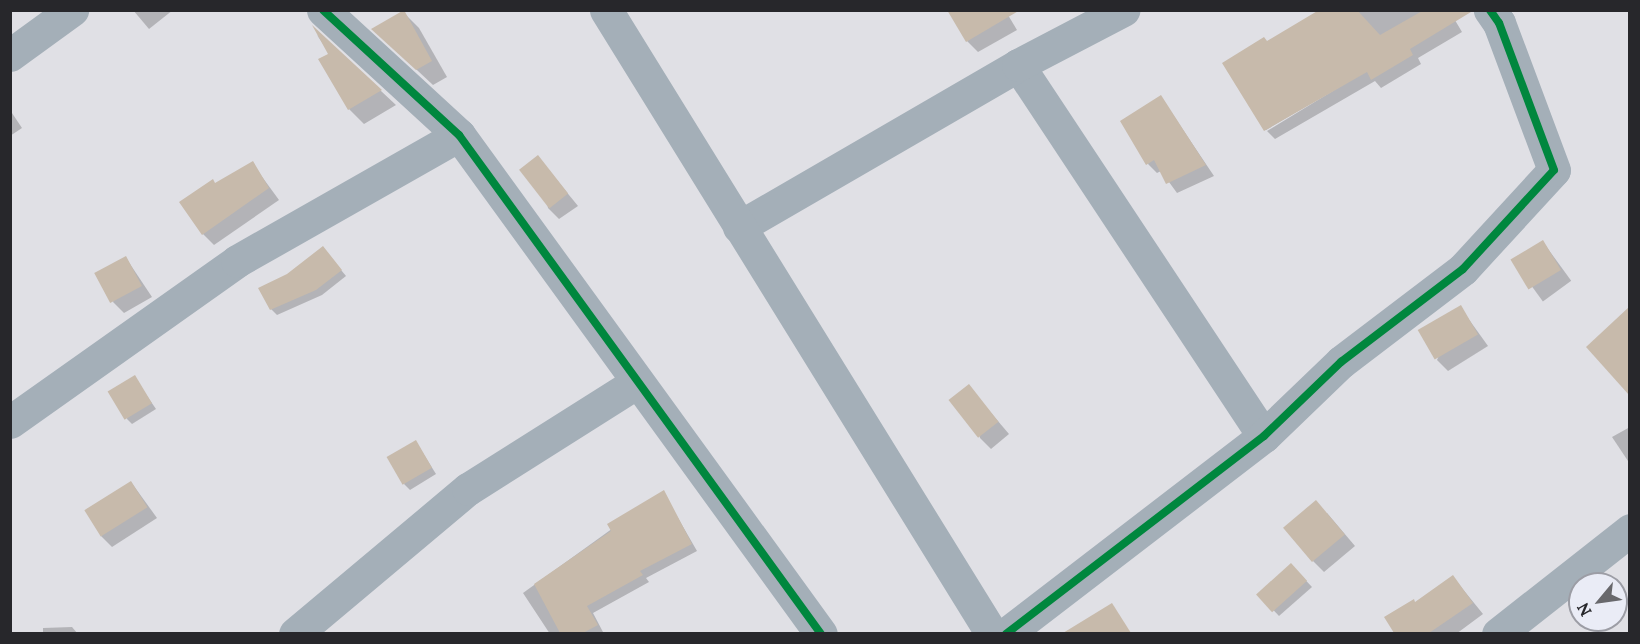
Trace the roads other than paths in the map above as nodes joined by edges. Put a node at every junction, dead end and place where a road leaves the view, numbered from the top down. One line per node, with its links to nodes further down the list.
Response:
1 (72, 10): 6 (street)
2 (323, 10): 8 (street)
3 (606, 10): 9 (street)
4 (1123, 10): 7 (street)
5 (1490, 10): 12 (street)
6 (10, 55)
7 (1018, 65): 9 (street); 12 (street)
8 (459, 135): 10 (street); 11 (street)
9 (739, 226): 16 (street)
10 (637, 382): 14 (street); 15 (street)
11 (10, 422)
12 (1264, 436): 17 (street)
13 (1629, 530): 18 (street)
14 (809, 629)
15 (295, 633)
16 (992, 633)
17 (1006, 633)
18 (1498, 633)

